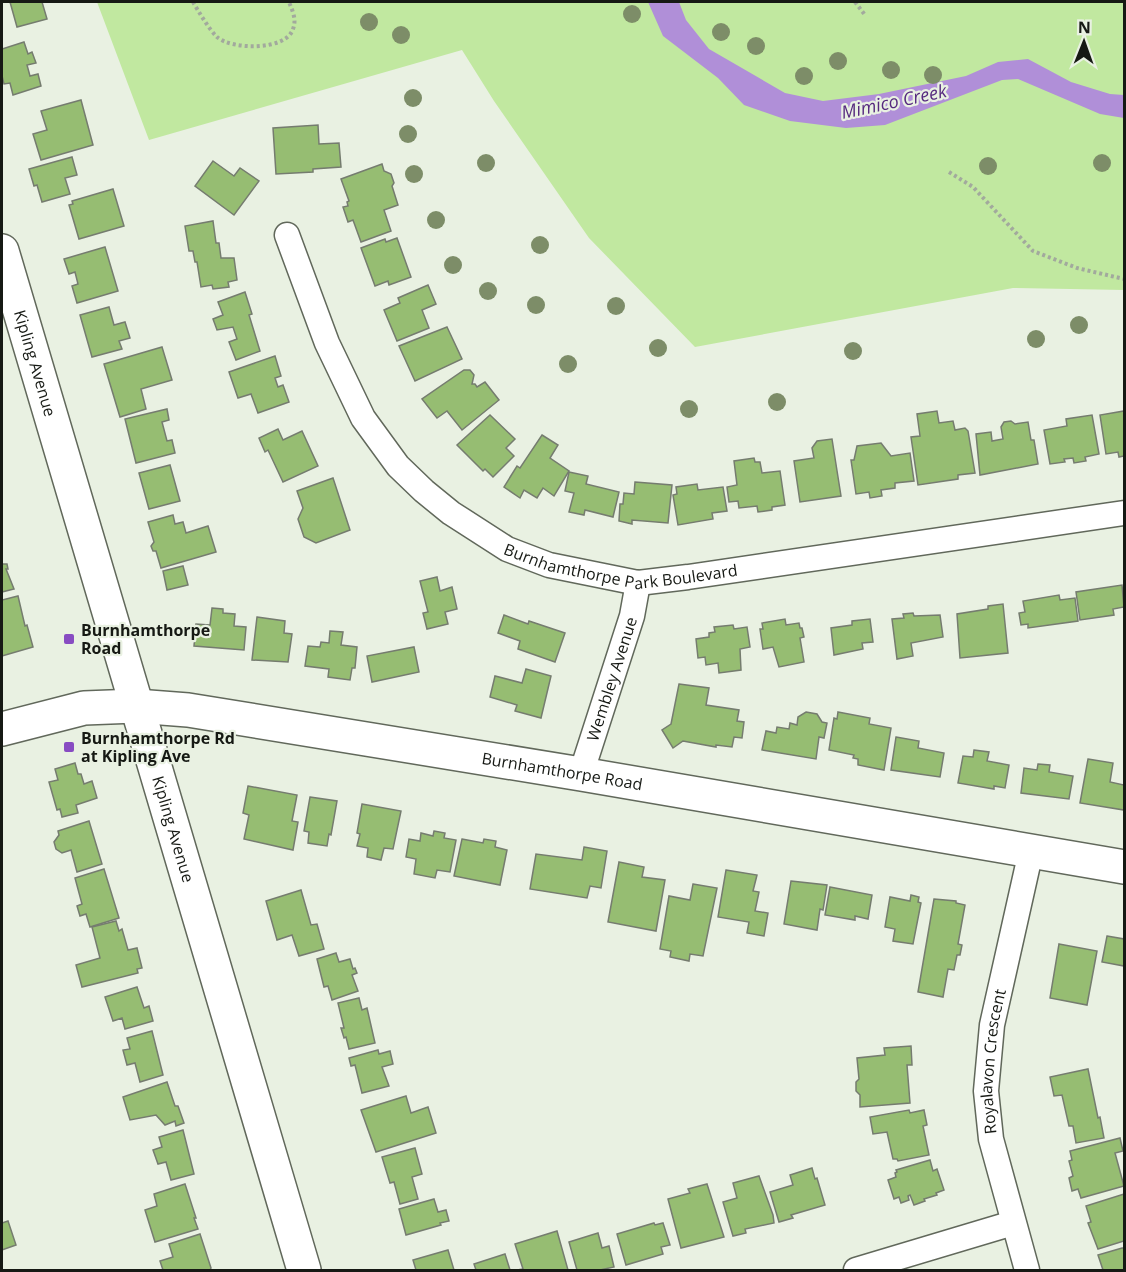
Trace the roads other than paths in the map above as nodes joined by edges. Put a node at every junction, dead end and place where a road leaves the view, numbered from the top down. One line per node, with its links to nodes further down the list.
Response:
1 (287, 235): 4 (street, Burnhamthorpe Park Boulevard)
2 (2, 251): 5 (main road, Kipling Avenue)
3 (1125, 513): 4 (street, Burnhamthorpe Park Boulevard)
4 (638, 582): 7 (street, Wembley Avenue)
5 (136, 706): 6 (main road, Burnhamthorpe Road); 7 (main road, Burnhamthorpe Road); 11 (main road, Kipling Avenue)
6 (2, 729)
7 (581, 774): 8 (main road, Burnhamthorpe Road)
8 (1031, 850): 9 (main road, Burnhamthorpe Road); 10 (street, Royalavon Crescent)
9 (1125, 867)
10 (1013, 1223): 12 (street); 13 (street, Royalavon Crescent)
11 (304, 1270)
12 (856, 1270)
13 (1027, 1270)

